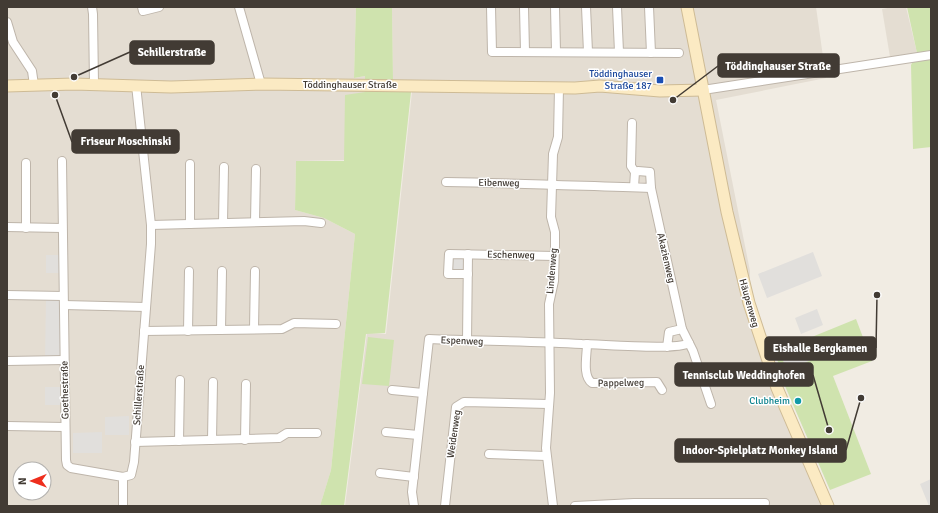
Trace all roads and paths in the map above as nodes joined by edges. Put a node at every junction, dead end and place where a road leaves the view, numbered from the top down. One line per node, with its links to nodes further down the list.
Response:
1 (92, 7): 21 (street)
2 (142, 7): 3 (street)
3 (159, 7)
4 (239, 7): 22 (street)
5 (491, 7): 13 (street)
6 (524, 7): 13 (street)
7 (555, 7): 14 (street)
8 (586, 7): 15 (street)
9 (617, 7): 16 (street)
10 (649, 7): 18 (street)
11 (687, 7): 26 (street, Häupenweg)
12 (7, 22): 20 (street)
13 (525, 52): 14 (street)
14 (556, 52): 15 (street)
15 (588, 52): 16 (street)
16 (619, 52): 18 (street)
17 (679, 52): 18 (street)
18 (651, 53)
19 (931, 55): 26 (street, Töddinghauser Straße)
20 (34, 84): 21 (street, Töddinghauser Straße); 24 (street, Töddinghauser Straße)
21 (94, 84): 23 (street, Töddinghauser Straße)
22 (261, 84): 23 (street, Töddinghauser Straße); 25 (street, Töddinghauser Straße)
23 (136, 85): 42 (street, Schillerstraße)
24 (7, 86)
25 (559, 88): 26 (street, Töddinghauser Straße); 35 (street, Lindenweg)
26 (703, 90): 98 (street, Häupenweg)
27 (632, 123): 33 (street)
28 (62, 161): 45 (street, Goethestraße)
29 (26, 163): 44 (street)
30 (190, 164): 41 (street)
31 (224, 168): 39 (street)
32 (256, 169): 38 (street)
33 (635, 172): 36 (street); 37 (street, Akazienweg)
34 (446, 182): 35 (street, Eibenweg)
35 (552, 184): 36 (street); 47 (street, Lindenweg)
36 (634, 188): 37 (street)
37 (651, 188): 58 (street, Akazienweg)
38 (256, 222): 39 (street); 40 (street)
39 (223, 223): 41 (street)
40 (321, 223)
41 (190, 224): 42 (street)
42 (151, 225): 55 (street, Schillerstraße)
43 (7, 227): 44 (street)
44 (26, 228): 45 (street)
45 (62, 228): 53 (street, Goethestraße)
46 (468, 254): 47 (street, Eschenweg); 51 (street); 51 (street, Eschenweg)
47 (554, 256): 63 (street, Lindenweg)
48 (189, 271): 61 (street)
49 (222, 271): 59 (street)
50 (254, 271): 57 (street)
51 (468, 274): 62 (street)
52 (7, 295): 53 (street)
53 (63, 296): 54 (street, Goethestraße)
54 (64, 305): 55 (street); 68 (street, Goethestraße)
55 (146, 307): 60 (street, Schillerstraße)
56 (336, 324): 57 (street)
57 (254, 329): 59 (street)
58 (682, 329): 65 (street, Akazienweg); 66 (street)
59 (221, 330): 61 (street)
60 (144, 331): 61 (street); 85 (street, Schillerstraße)
61 (188, 331)
62 (467, 341): 63 (street, Espenweg); 74 (street, Espenweg)
63 (549, 343): 64 (street); 75 (street, Lindenweg)
64 (587, 344): 66 (street); 73 (street, Pappelweg)
65 (689, 344): 66 (street); 76 (street, Akazienweg)
66 (667, 347)
67 (7, 360): 68 (street)
68 (64, 360): 78 (street, Goethestraße)
69 (180, 380): 84 (street)
70 (213, 382): 82 (street)
71 (246, 384): 83 (street)
72 (392, 390): 74 (street)
73 (662, 390)
74 (423, 393): 81 (street, Espenweg)
75 (548, 404): 87 (street, Lindenweg); 95 (street, Weidenweg)
76 (711, 404)
77 (7, 426): 78 (street)
78 (66, 426): 89 (street, Goethestraße)
79 (386, 432): 81 (street)
80 (317, 433): 83 (street)
81 (418, 435): 90 (street, Espenweg)
82 (212, 440): 83 (street); 84 (street)
83 (245, 440)
84 (179, 441): 85 (street)
85 (135, 442): 89 (street, Schillerstraße)
86 (489, 454): 87 (street)
87 (546, 456): 96 (street, Lindenweg)
88 (380, 473): 90 (street)
89 (123, 477): 93 (street)
90 (414, 477): 94 (street, Espenweg)
91 (765, 503): 92 (street)
92 (689, 505): 97 (street)
93 (122, 506)
94 (414, 506)
95 (445, 506)
96 (553, 506)
97 (575, 506)
98 (828, 506)

